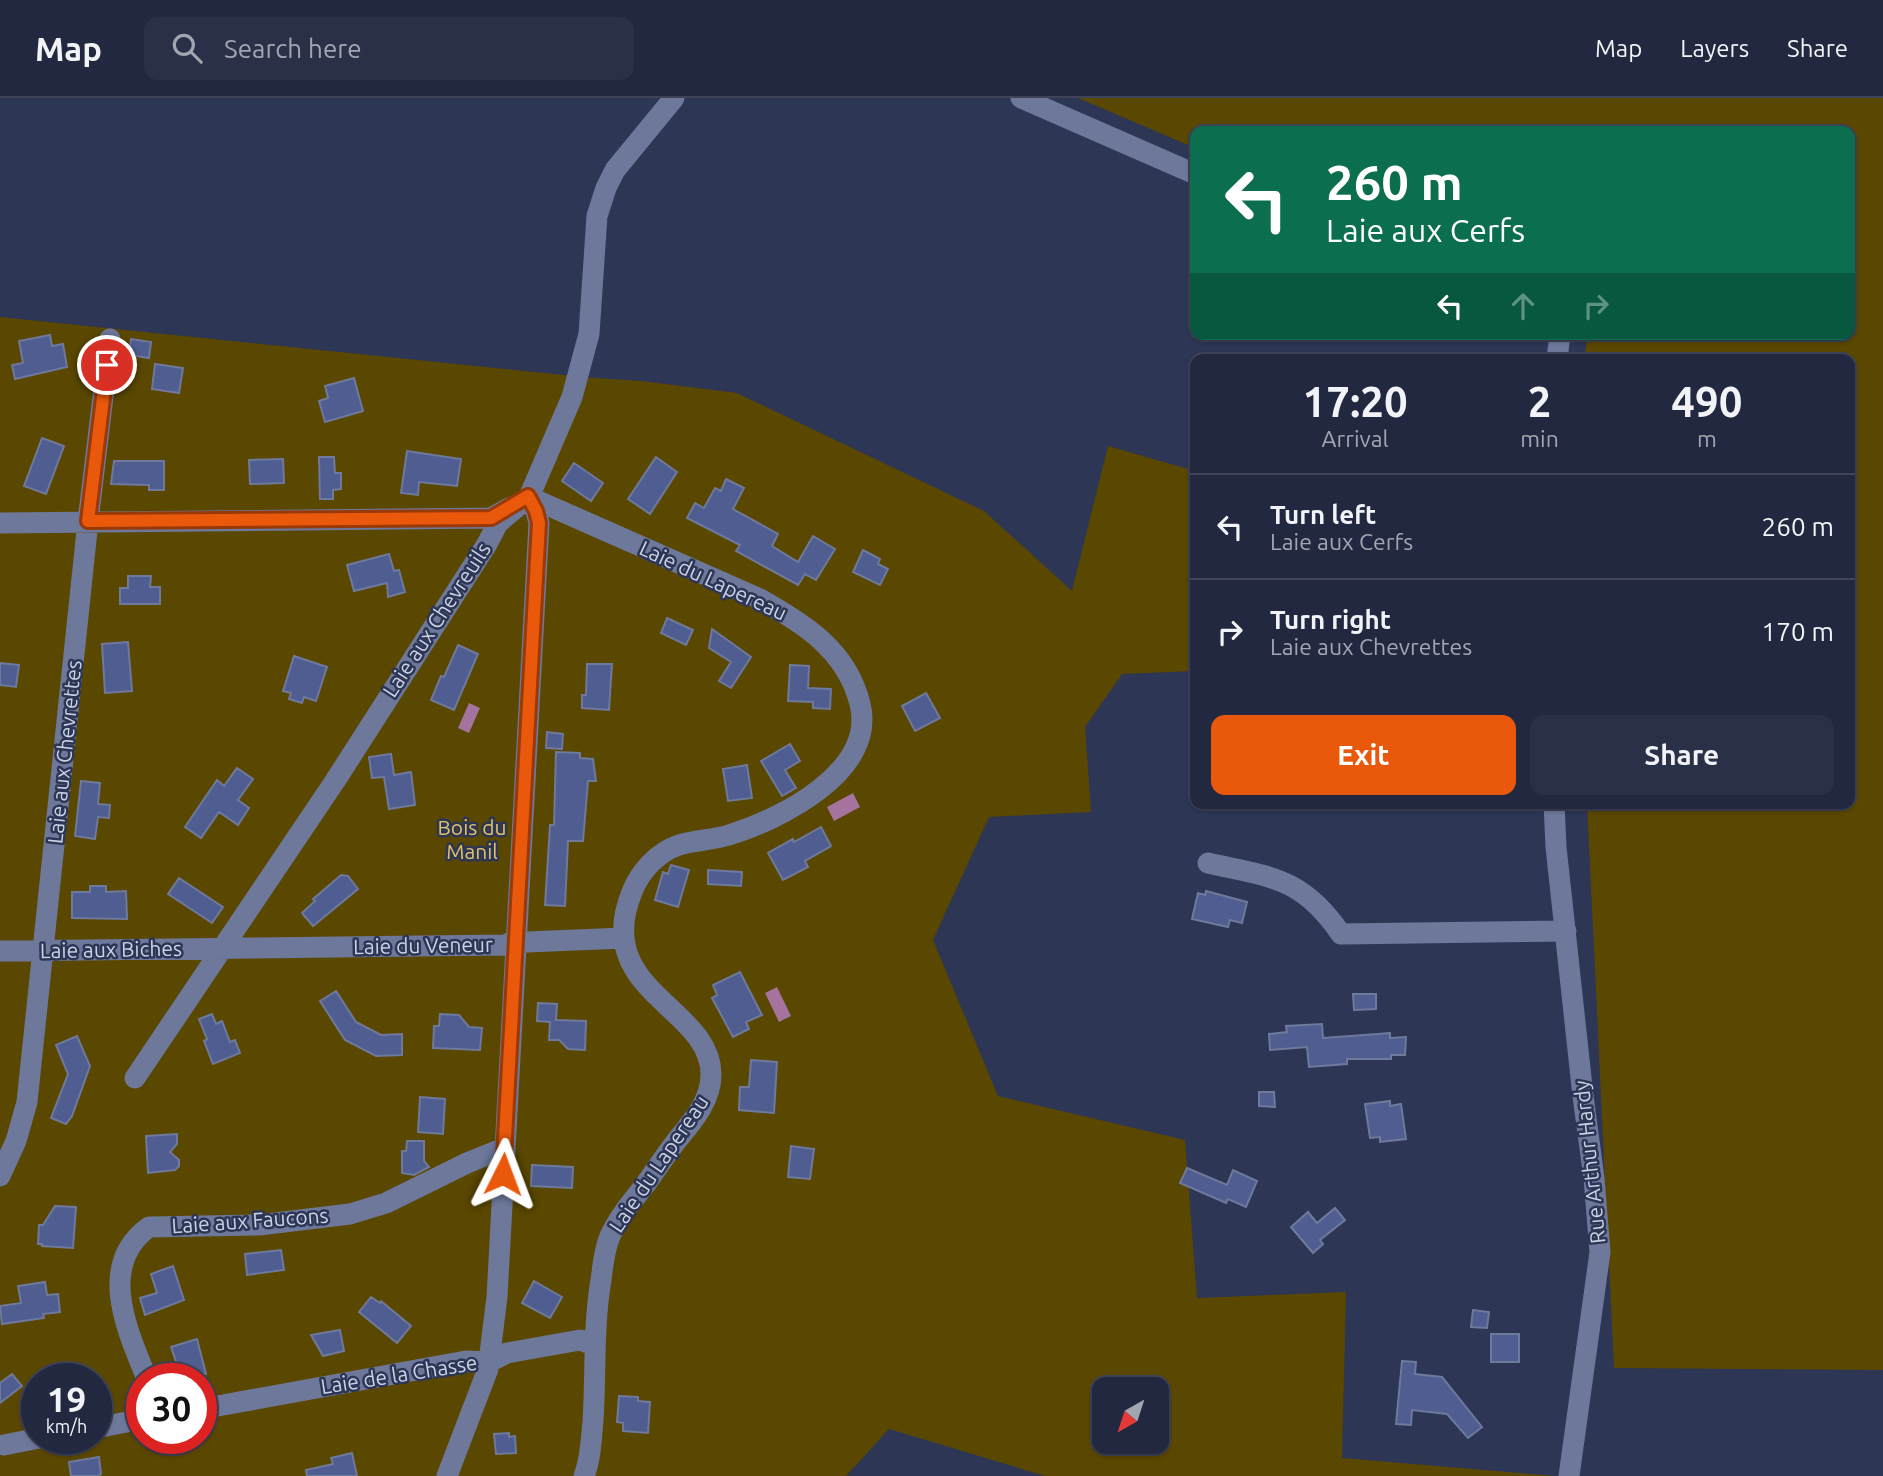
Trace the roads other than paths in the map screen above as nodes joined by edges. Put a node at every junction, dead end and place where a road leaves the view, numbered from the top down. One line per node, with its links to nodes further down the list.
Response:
1 (674, 98): 5 (street, Laie aux Chevreuils)
2 (1021, 98): 3 (street)
3 (1190, 172)
4 (110, 339): 6 (street, Laie aux Chevrettes)
5 (528, 496): 6 (street); 11 (street, Laie du Lapereau); 12 (street); 13 (street, Laie aux Chevreuils)
6 (88, 521): 7 (street); 15 (street, Laie aux Chevrettes)
7 (0, 523)
8 (1554, 809): 10 (street, Rue Arthur Hardy)
9 (1208, 863): 10 (street)
10 (1566, 931): 27 (street, Rue Arthur Hardy)
11 (624, 938): 12 (street, Laie du Veneur); 19 (street, Laie du Lapereau)
12 (516, 940): 13 (street, Laie du Veneur); 17 (street)
13 (221, 947): 15 (street, Laie aux Biches); 16 (street, Laie aux Chevreuils)
14 (0, 951): 15 (street, Laie aux Biches)
15 (44, 951): 18 (street, Laie aux Chevrettes)
16 (135, 1078)
17 (504, 1148): 20 (street); 21 (street, Laie aux Faucons)
18 (4, 1168)
19 (594, 1345): 20 (street, Laie de la Chasse); 26 (street, Laie du Lapereau)
20 (489, 1362): 22 (street, Laie de la Chasse); 25 (street)
21 (140, 1363)
22 (217, 1406)
23 (21, 1442): 24 (street)
24 (4, 1445)
25 (447, 1476)
26 (584, 1476)
27 (1569, 1476)

